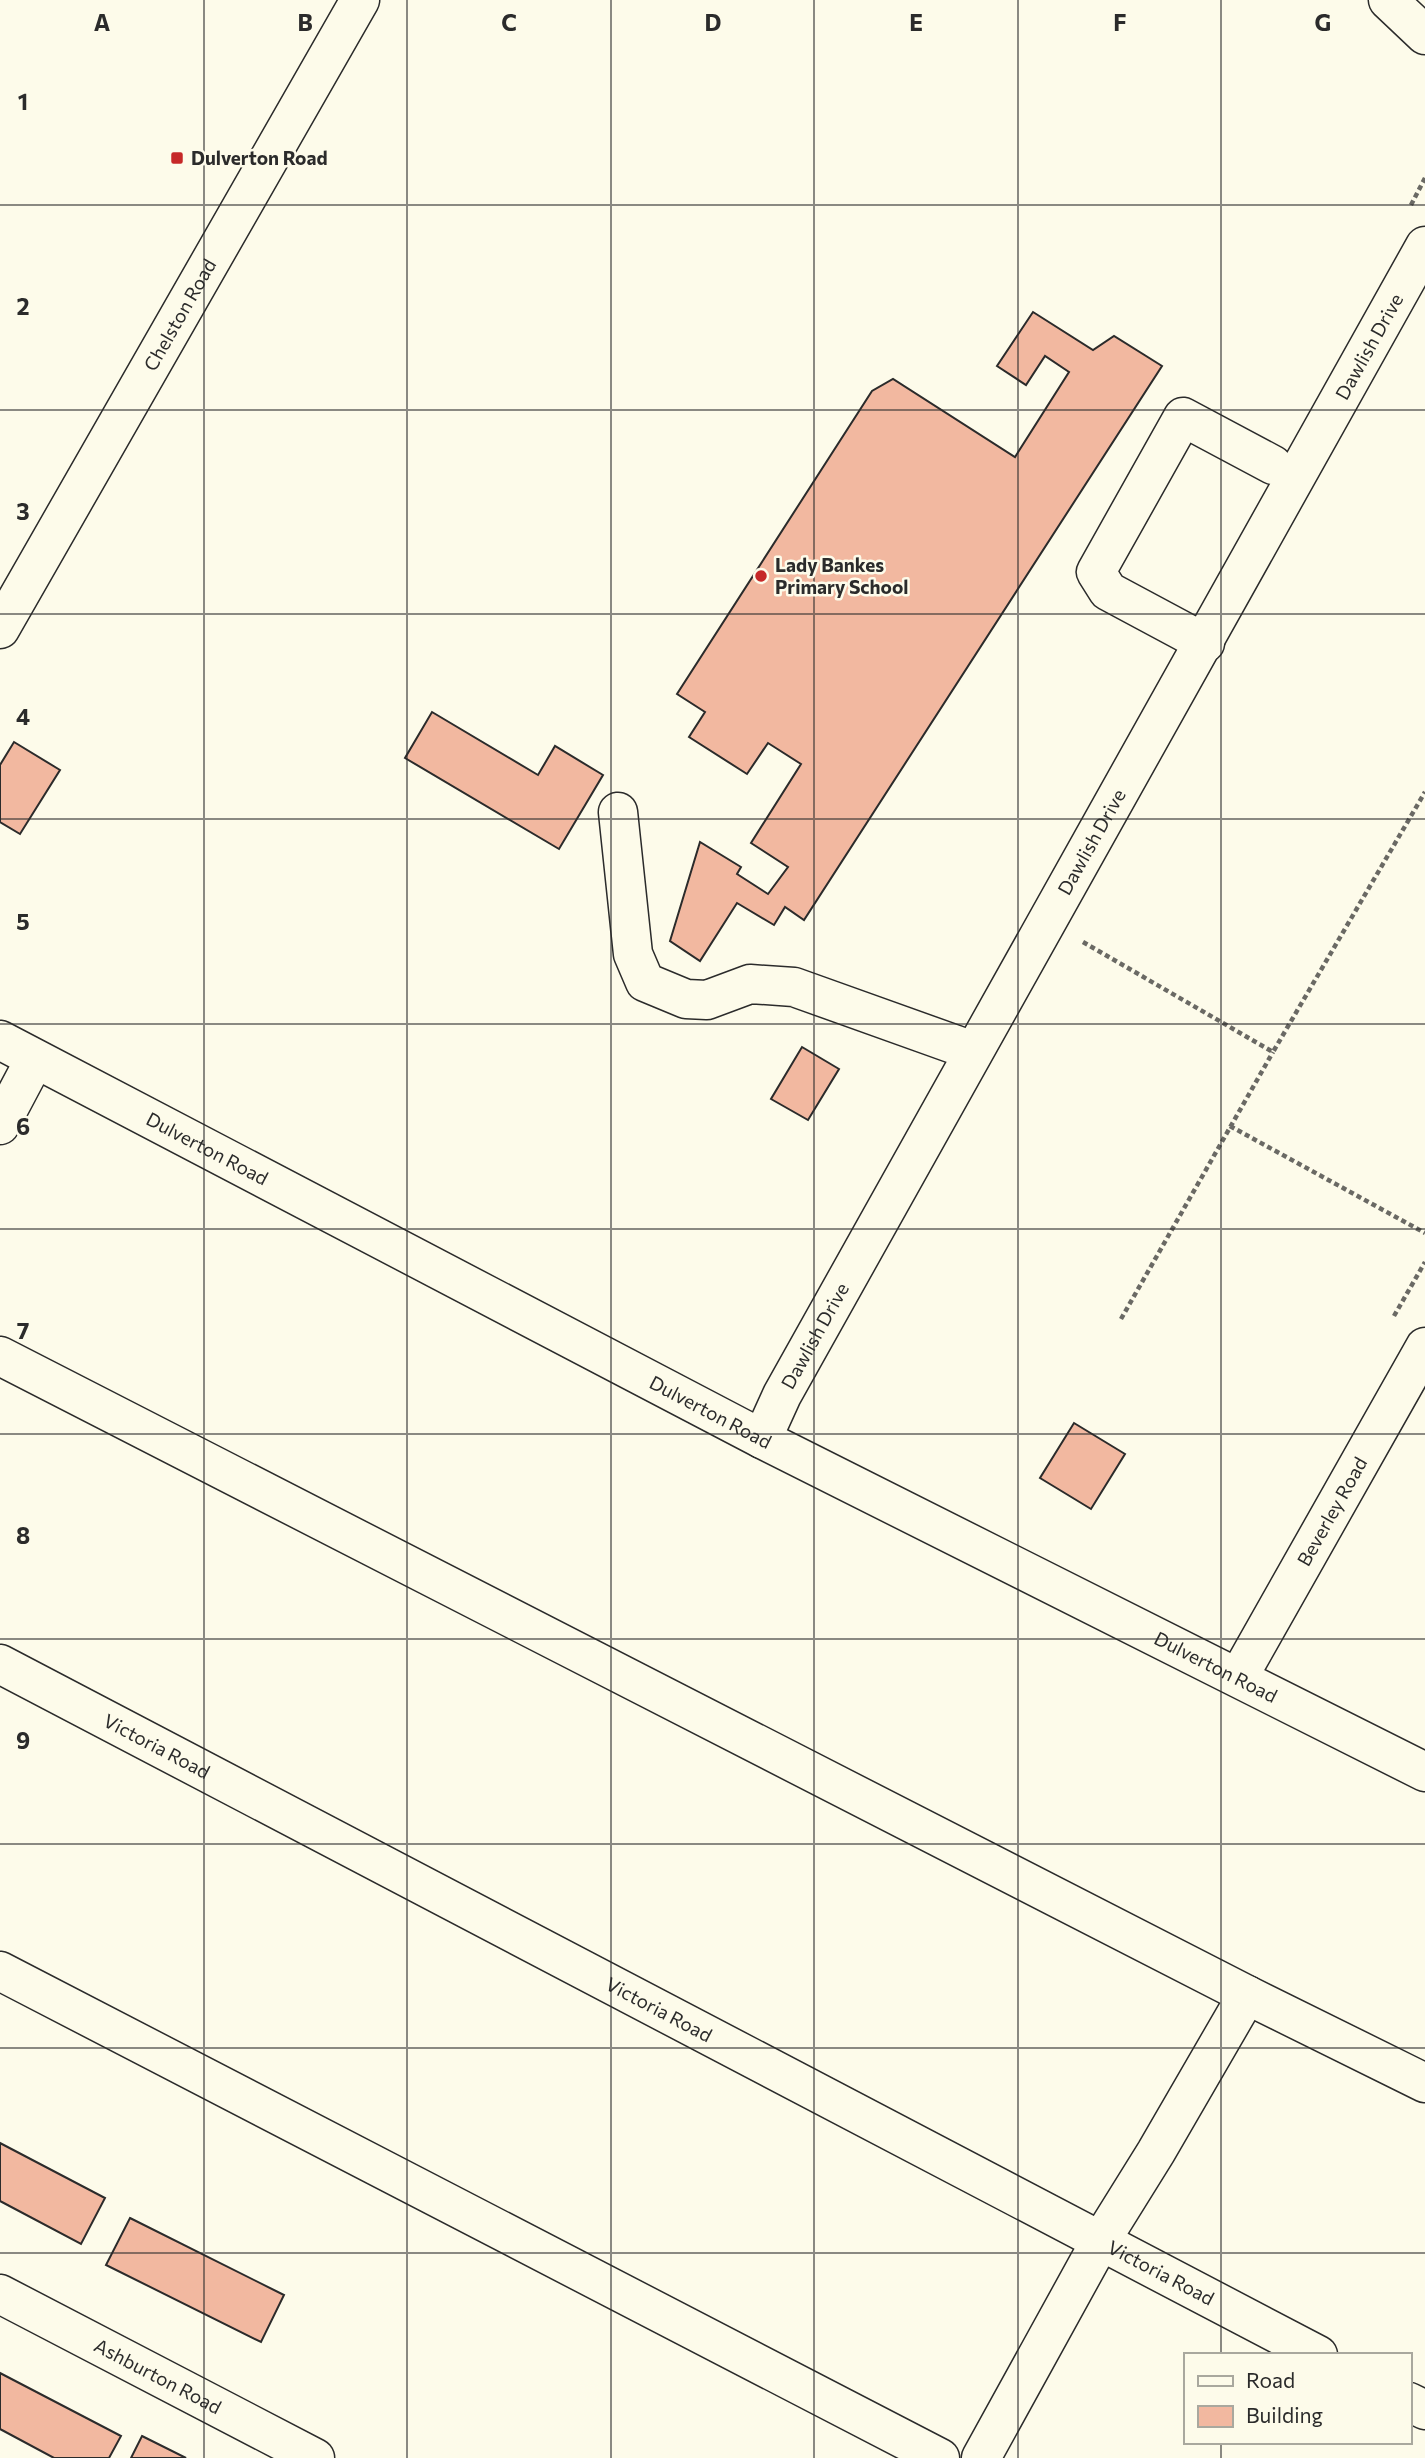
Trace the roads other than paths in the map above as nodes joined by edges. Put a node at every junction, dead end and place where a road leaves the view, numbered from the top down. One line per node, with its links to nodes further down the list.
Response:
1 (360, 0): 6 (street, Chelston Road)
2 (1388, 0): 3 (street)
3 (1425, 35)
4 (1425, 246): 7 (street, Dawlish Drive)
5 (1273, 465): 7 (street)
6 (0, 629)
7 (1205, 643): 10 (street, Dawlish Drive)
8 (618, 812): 10 (street)
9 (0, 1040): 11 (street, Dulverton Road)
10 (973, 1051): 15 (street, Dawlish Drive)
11 (36, 1059): 12 (street); 15 (street, Dulverton Road)
12 (0, 1125)
13 (1425, 1347): 17 (street, Beverley Road)
14 (0, 1356): 20 (street)
15 (762, 1439): 17 (street, Dulverton Road)
16 (0, 1664): 22 (street, Victoria Road)
17 (1239, 1676): 18 (street, Dulverton Road)
18 (1425, 1772)
19 (0, 1971): 26 (street)
20 (1248, 1995): 21 (street); 22 (street)
21 (1425, 2083)
22 (1100, 2242): 24 (street, Victoria Road); 27 (street)
23 (0, 2294): 25 (street, Ashburton Road)
24 (1314, 2353)
25 (315, 2458)
26 (940, 2458)
27 (981, 2458)

